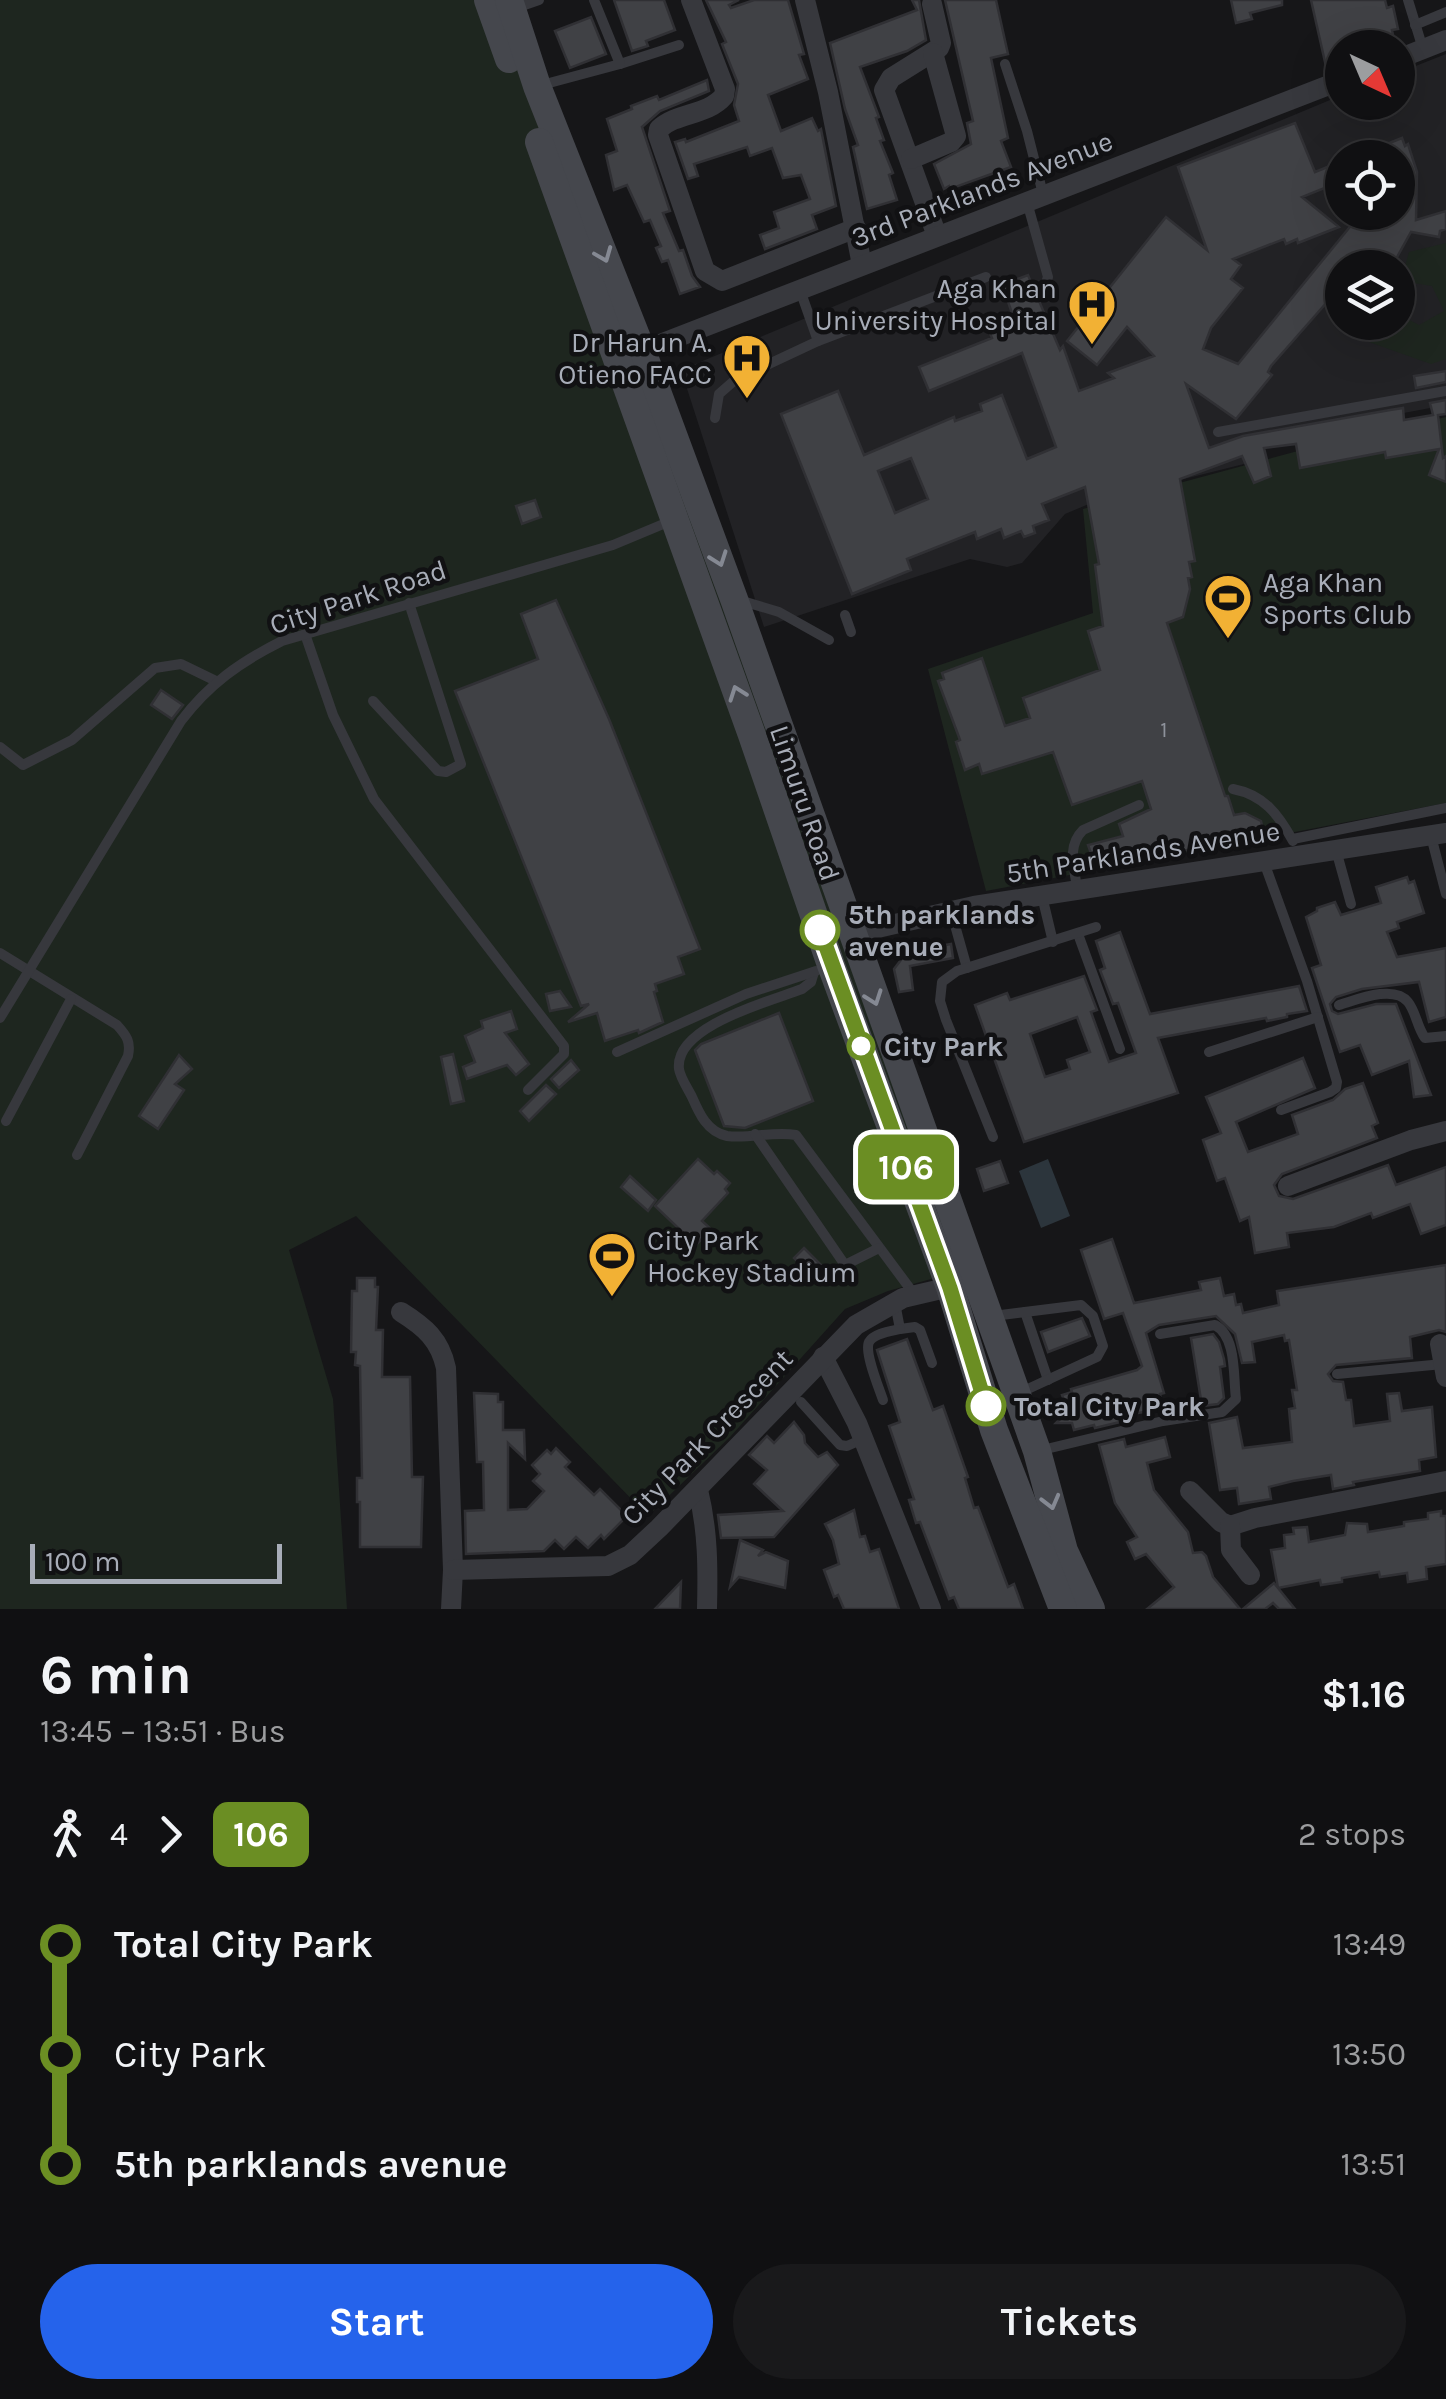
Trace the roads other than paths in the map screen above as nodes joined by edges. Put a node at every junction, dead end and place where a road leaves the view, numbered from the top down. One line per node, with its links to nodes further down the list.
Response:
1 (594, 0): 14 (lane)
2 (691, 0): 20 (street)
3 (805, 0): 20 (street)
4 (1408, 0): 8 (lane)
5 (512, 2): 16 (main road, Limuru Road); 27 (main road, Limuru Road)
6 (932, 4): 13 (street)
7 (1446, 12): 8 (lane)
8 (1415, 25): 11 (lane)
9 (1446, 40): 11 (street)
10 (678, 45): 14 (lane)
11 (1423, 49): 12 (street)
12 (1415, 52)
13 (934, 53): 18 (street); 18 (street)
14 (620, 64): 16 (lane)
15 (1005, 64): 19 (lane)
16 (537, 86): 27 (main road, Limuru Road, one-way to 27)
17 (1325, 87): 19 (street, 3rd Parklands Avenue)
18 (910, 159): 21 (street)
19 (1035, 198): 21 (street, 3rd Parklands Avenue); 25 (lane)
20 (856, 228): 22 (street)
21 (936, 236): 22 (street, 3rd Parklands Avenue)
22 (862, 264): 24 (street, 3rd Parklands Avenue)
23 (986, 277): 26 (lane)
24 (800, 290): 26 (lane); 27 (street, 3rd Parklands Avenue)
25 (1043, 291)
26 (818, 341): 29 (lane)
27 (630, 355): 31 (main road, Limuru Road); 32 (main road, Limuru Road, one-way to 32)
28 (1446, 392): 30 (lane)
29 (715, 418)
30 (1218, 432)
31 (673, 520): 33 (lane, City Park Road); 59 (main road, Limuru Road, one-way to 31)
32 (734, 600): 37 (lane); 54 (main road, Limuru Road)
33 (409, 603): 36 (lane, City Park Road); 39 (lane)
34 (845, 615): 35 (lane)
35 (851, 632)
36 (305, 634): 38 (lane, City Park Road); 69 (lane)
37 (829, 640)
38 (216, 681): 40 (lane); 60 (lane, City Park Road)
39 (373, 701)
40 (0, 747)
41 (1233, 790): 45 (lane)
42 (1138, 805): 48 (lane)
43 (1446, 808): 45 (lane)
44 (1438, 834): 46 (street, 5th Parklands Avenue); 49 (lane)
45 (1295, 847): 46 (street, 5th Parklands Avenue); 47 (street, 5th Parklands Avenue)
46 (1336, 850): 51 (lane)
47 (1264, 862): 48 (street, 5th Parklands Avenue); 63 (lane)
48 (1078, 890): 50 (street, 5th Parklands Avenue)
49 (1446, 894)
50 (1042, 896): 52 (street, 5th Parklands Avenue); 56 (lane)
51 (1351, 904)
52 (950, 911): 54 (street, 5th Parklands Avenue); 58 (lane)
53 (1096, 927): 55 (lane)
54 (851, 934): 82 (main road, Limuru Road, one-way to 82)
55 (1078, 934): 56 (lane); 66 (lane)
56 (1053, 942): 58 (lane)
57 (0, 953): 60 (lane)
58 (967, 968): 74 (lane)
59 (822, 969): 67 (lane); 73 (lane); 78 (main road, Limuru Road)
60 (29, 970): 61 (lane); 64 (lane, City Park Road)
61 (71, 998): 71 (lane); 75 (lane)
62 (1339, 1005): 65 (lane)
63 (1318, 1017): 68 (lane); 70 (lane)
64 (0, 1018)
65 (1446, 1036)
66 (1120, 1049)
67 (617, 1052)
68 (1209, 1052)
69 (528, 1090)
70 (1282, 1110)
71 (6, 1121)
72 (1446, 1131): 76 (street)
73 (755, 1134): 77 (lane); 77 (lane)
74 (993, 1136)
75 (77, 1155)
76 (1288, 1186)
77 (878, 1248): 79 (lane)
78 (950, 1288): 79 (street, City Park Crescent); 104 (main road, Limuru Road)
79 (905, 1298): 83 (lane); 85 (street, City Park Crescent)
80 (401, 1312): 99 (street)
81 (1025, 1312): 82 (lane); 89 (lane); 89 (lane)
82 (989, 1317): 90 (main road, Limuru Road)
83 (900, 1329): 87 (lane); 91 (lane)
84 (1160, 1334): 94 (lane)
85 (824, 1357): 93 (street, City Park Crescent); 96 (street, City Park Crescent)
86 (1443, 1361): 88 (lane)
87 (932, 1363)
88 (1338, 1374)
89 (1048, 1380): 90 (lane)
90 (1016, 1394): 94 (main road, Limuru Road)
91 (882, 1400)
92 (801, 1402): 93 (lane)
93 (863, 1439): 103 (street, City Park Crescent)
94 (1036, 1451): 105 (main road, Limuru Road, one-way to 105)
95 (1446, 1481): 98 (street)
96 (698, 1490): 99 (street, City Park Crescent); 102 (street)
97 (1190, 1492): 98 (street)
98 (1230, 1526): 100 (street)
99 (453, 1570): 101 (street)
100 (1250, 1574)
101 (452, 1609)
102 (707, 1609)
103 (931, 1609)
104 (1063, 1609)
105 (1091, 1609)

